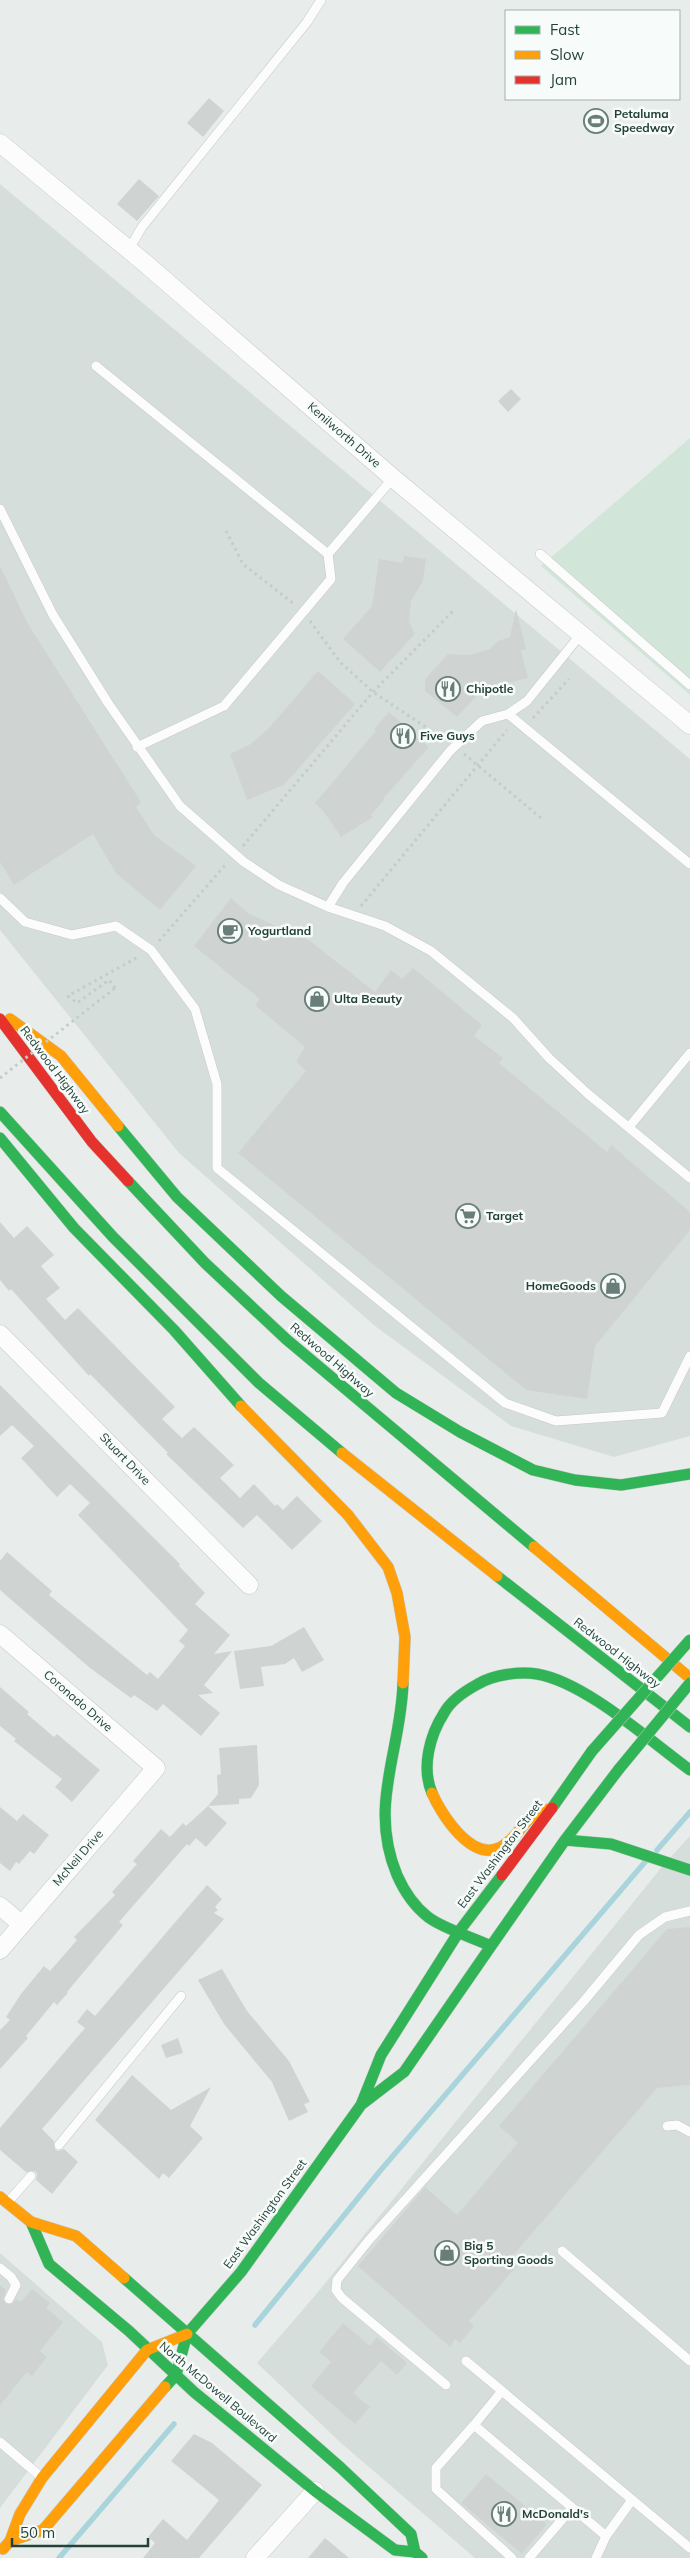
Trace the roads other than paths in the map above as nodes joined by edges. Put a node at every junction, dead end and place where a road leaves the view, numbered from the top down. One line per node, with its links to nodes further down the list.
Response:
1 (321, 0): 3 (lane)
2 (0, 143): 3 (street, Kenilworth Drive)
3 (129, 249): 5 (street, Kenilworth Drive)
4 (96, 366): 7 (lane)
5 (393, 478): 7 (lane); 9 (street, Kenilworth Drive)
6 (0, 509): 13 (lane)
7 (328, 554): 13 (lane)
8 (540, 554): 10 (lane)
9 (581, 634): 11 (lane); 12 (street, Kenilworth Drive)
10 (690, 685)
11 (508, 714): 14 (lane); 16 (lane)
12 (690, 725)
13 (137, 747): 16 (lane)
14 (690, 864)
15 (0, 898): 25 (lane)
16 (328, 908): 21 (lane)
17 (0, 1011): 26 (main road)
18 (0, 1019): 30 (main road, Redwood Highway)
19 (690, 1052): 21 (lane)
20 (0, 1112): 32 (main road, Redwood Highway)
21 (629, 1127): 23 (lane)
22 (0, 1138): 41 (main road)
23 (690, 1178)
24 (0, 1334): 27 (street, Stuart Drive)
25 (690, 1356)
26 (690, 1474)
27 (249, 1585)
28 (0, 1634): 33 (street, Coronado Drive)
29 (690, 1640): 35 (main road, East Washington Street, bridge)
30 (690, 1678)
31 (690, 1683): 36 (main road, East Washington Street, bridge)
32 (690, 1728)
33 (156, 1768): 40 (street, McNeil Drive)
34 (687, 1768): 35 (main road)
35 (552, 1808): 41 (main road, East Washington Street)
36 (565, 1840): 37 (main road); 42 (main road, East Washington Street)
37 (690, 1870)
38 (0, 1906): 40 (street)
39 (690, 1911): 60 (lane)
40 (21, 1924): 43 (street, McNeil Drive)
41 (460, 1930): 42 (main road); 45 (main road, East Washington Street)
42 (491, 1946): 45 (main road, East Washington Street)
43 (0, 1950)
44 (181, 1996): 48 (lane)
45 (361, 2105): 55 (main road, East Washington Street)
46 (667, 2126): 47 (lane)
47 (690, 2132)
48 (59, 2145)
49 (31, 2176): 50 (lane)
50 (4, 2200): 51 (main road)
51 (31, 2222): 55 (main road, North McDowell Boulevard); 56 (main road, North McDowell Boulevard)
52 (562, 2251): 58 (lane)
53 (0, 2268): 54 (lane)
54 (9, 2299)
55 (187, 2334): 56 (main road, East Washington Street); 59 (main road, East Washington Street); 72 (main road, North McDowell Boulevard)
56 (147, 2350): 59 (main road, North McDowell Boulevard); 64 (main road, East Washington Street)
57 (466, 2361): 61 (lane)
58 (690, 2361)
59 (176, 2376): 65 (main road, North McDowell Boulevard); 69 (main road, East Washington Street)
60 (446, 2385)
61 (502, 2391): 62 (lane); 66 (lane)
62 (474, 2425): 67 (lane); 74 (lane)
63 (0, 2442): 64 (lane)
64 (42, 2478): 69 (main road, East Washington Street)
65 (315, 2492): 72 (main road, North McDowell Boulevard); 73 (street)
66 (632, 2500): 68 (lane); 70 (lane)
67 (572, 2508): 68 (lane); 75 (lane)
68 (606, 2536): 76 (lane)
69 (10, 2541): 71 (main road, East Washington Street)
70 (690, 2548)
71 (0, 2553)
72 (419, 2555)
73 (255, 2558)
74 (512, 2558)
75 (529, 2558)
76 (596, 2558)

